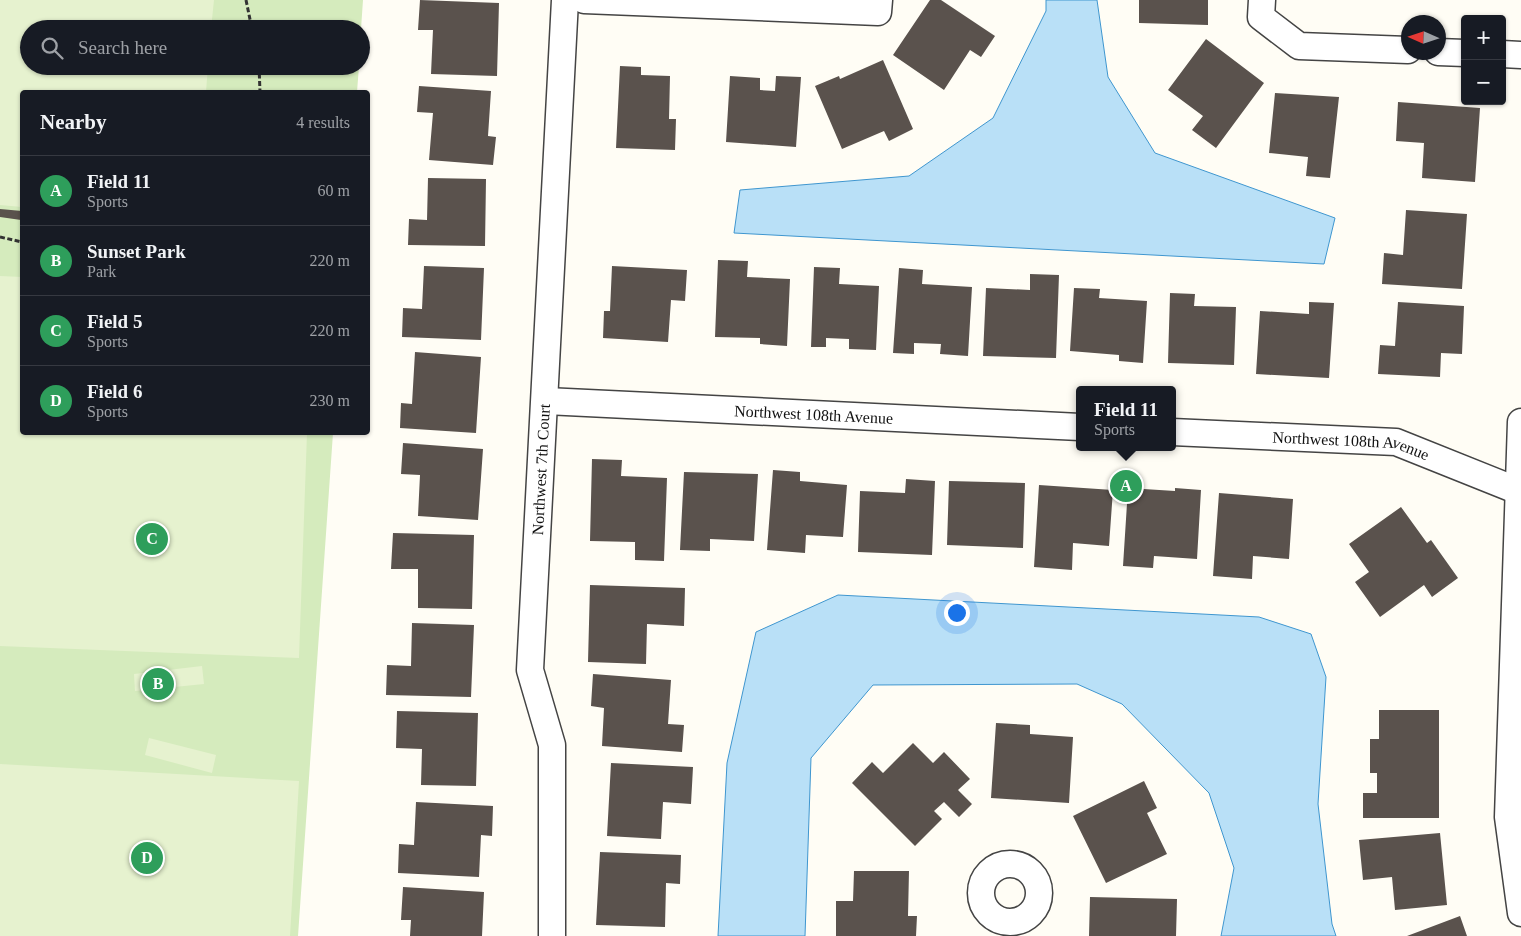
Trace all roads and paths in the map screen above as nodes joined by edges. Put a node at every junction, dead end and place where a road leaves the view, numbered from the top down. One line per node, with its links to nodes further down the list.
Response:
1 (246, 0): 6 (path)
2 (565, 0): 16 (street, Northwest 7th Court)
3 (584, 0): 4 (street)
4 (878, 6)
5 (1262, 8): 7 (street)
6 (250, 20)
7 (1401, 50)
8 (1446, 52): 9 (street)
9 (1461, 53)
10 (1506, 54): 11 (street)
11 (1521, 55)
12 (259, 75): 13 (path)
13 (260, 90)
14 (0, 237): 15 (path)
15 (20, 242)
16 (546, 401): 18 (street, Northwest 108th Avenue); 22 (street, Northwest 7th Court)
17 (1521, 422): 20 (street)
18 (1076, 427)
19 (1176, 432): 20 (street, Northwest 108th Avenue)
20 (1519, 491): 21 (street)
21 (1521, 913)
22 (552, 936)

